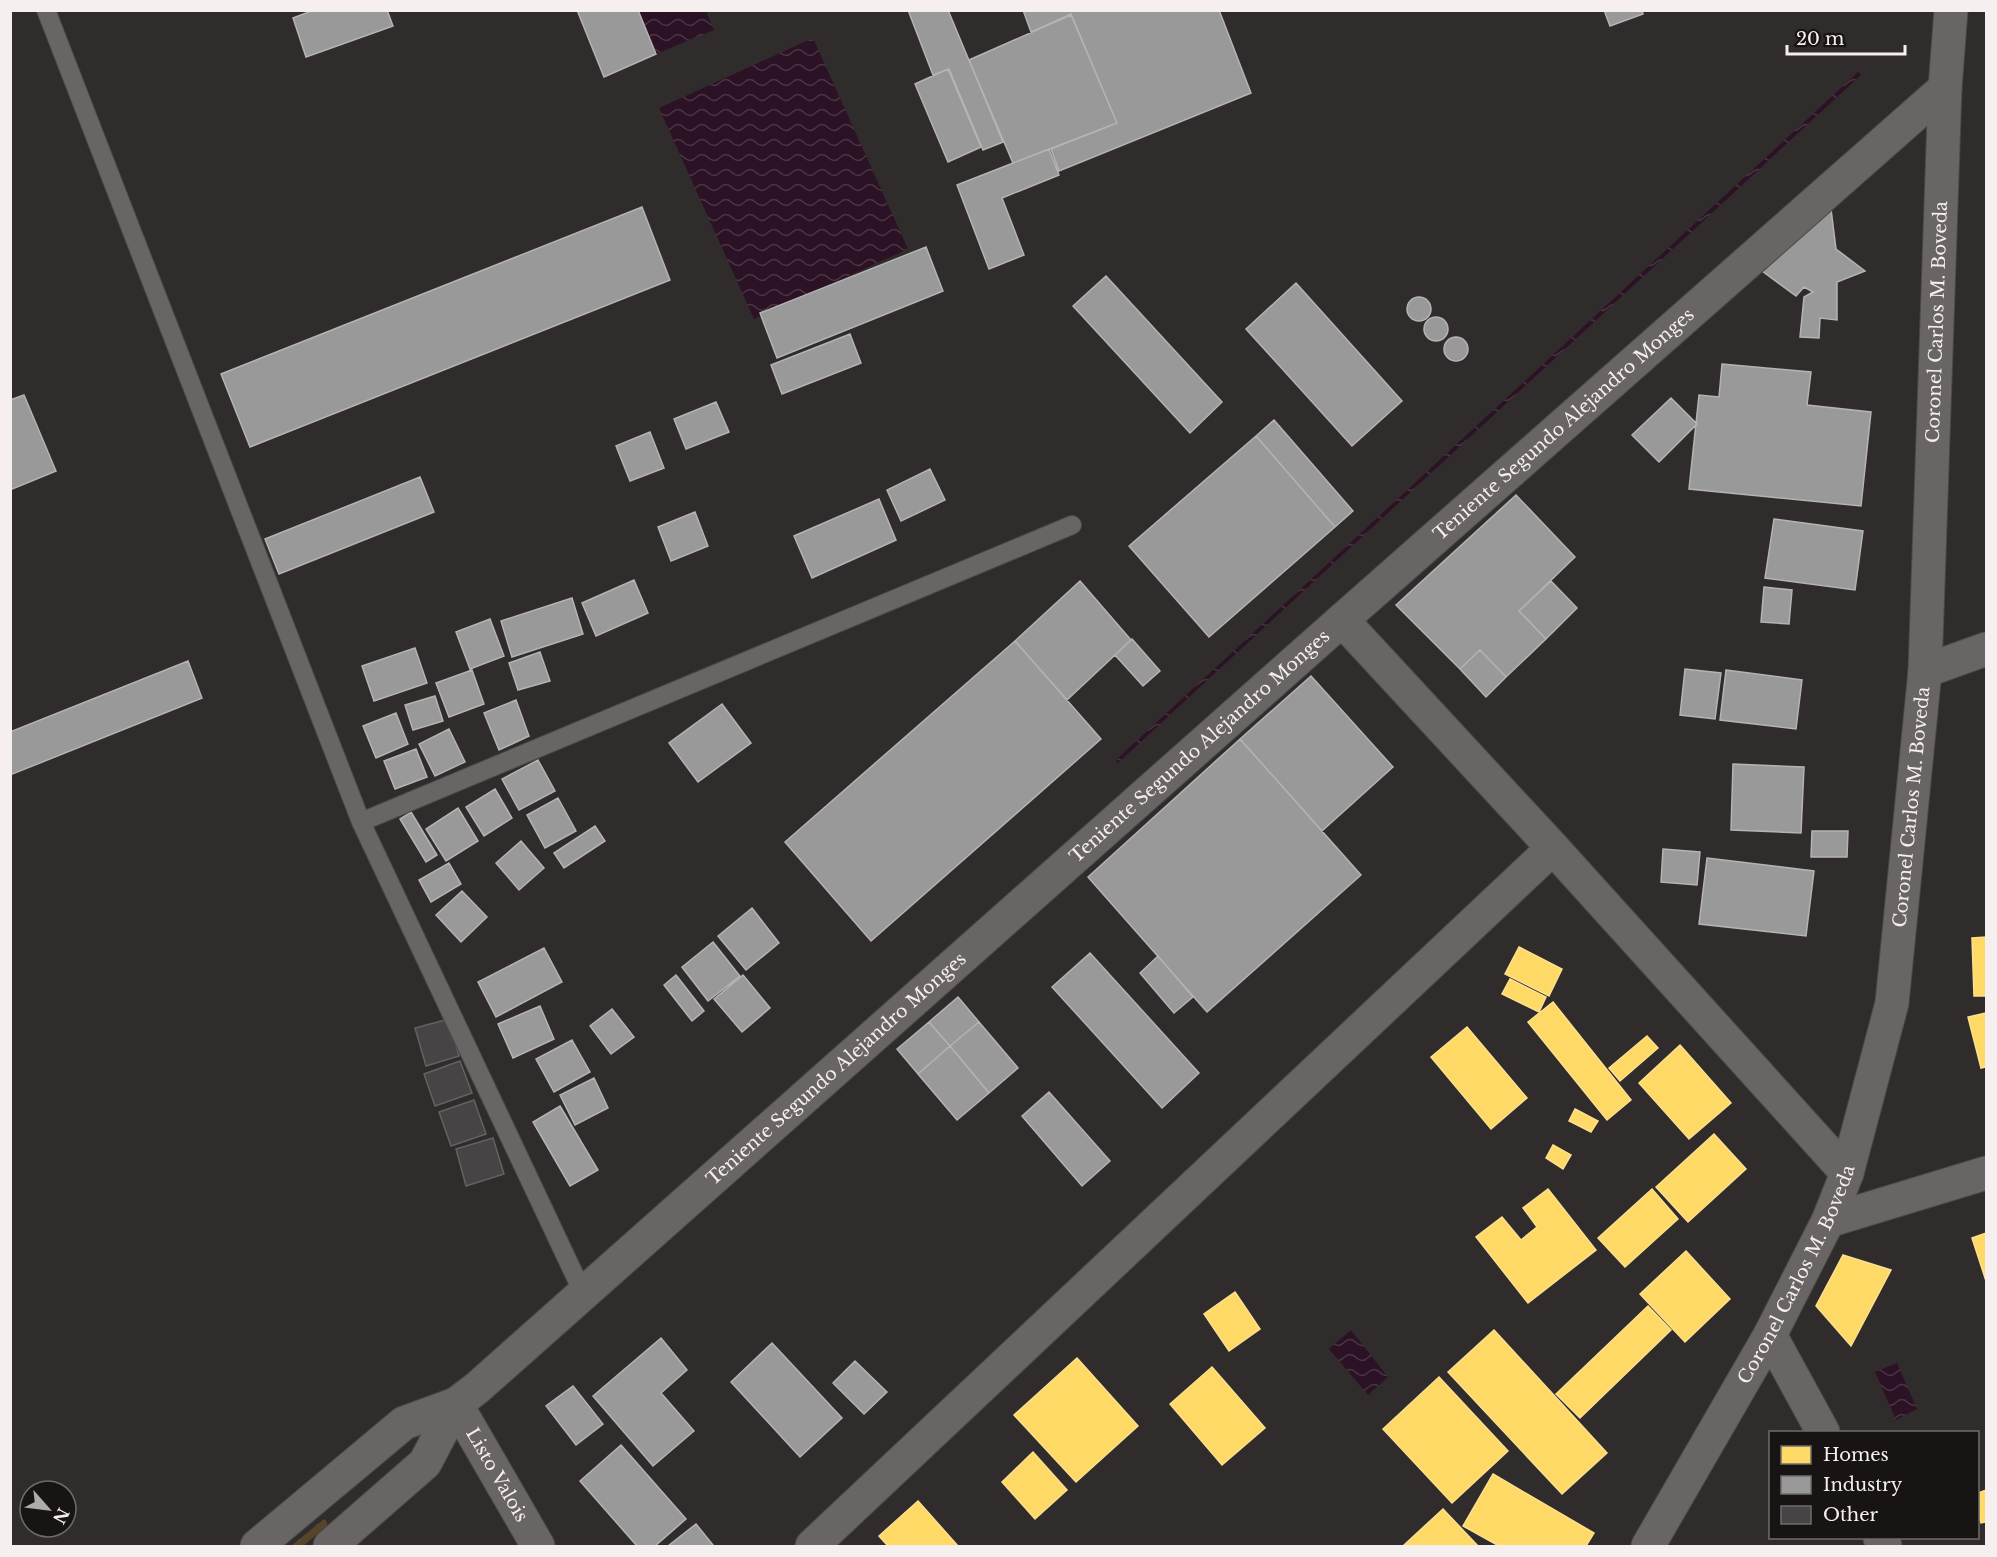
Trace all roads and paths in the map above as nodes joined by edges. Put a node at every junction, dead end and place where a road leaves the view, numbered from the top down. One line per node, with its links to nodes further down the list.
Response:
1 (46, 10): 8 (lane)
2 (1951, 10): 3 (street, Coronel Carlos M. Boveda)
3 (1945, 88): 5 (street, Teniente Segundo Alejandro Monges); 7 (street, Coronel Carlos M. Boveda)
4 (1072, 525): 8 (lane)
5 (1342, 620): 9 (street); 13 (street, Teniente Segundo Alejandro Monges)
6 (1986, 649): 7 (street)
7 (1925, 671): 10 (street, Coronel Carlos M. Boveda)
8 (361, 822): 13 (lane)
9 (1553, 848): 10 (street); 20 (street)
10 (1847, 1173): 12 (street, Coronel Carlos M. Boveda)
11 (1986, 1173): 12 (street)
12 (1828, 1221): 14 (street, Coronel Carlos M. Boveda)
13 (584, 1295): 15 (street, Teniente Segundo Alejandro Monges)
14 (1770, 1335): 16 (street); 21 (street, Coronel Carlos M. Boveda)
15 (456, 1404): 17 (street, Teniente Segundo Alejandro Monges); 18 (street, Teniente Segundo Alejandro Monges); 19 (street, Listo Valois)
16 (1822, 1431)
17 (257, 1546)
18 (330, 1546)
19 (538, 1546)
20 (812, 1546)
21 (1648, 1546)

